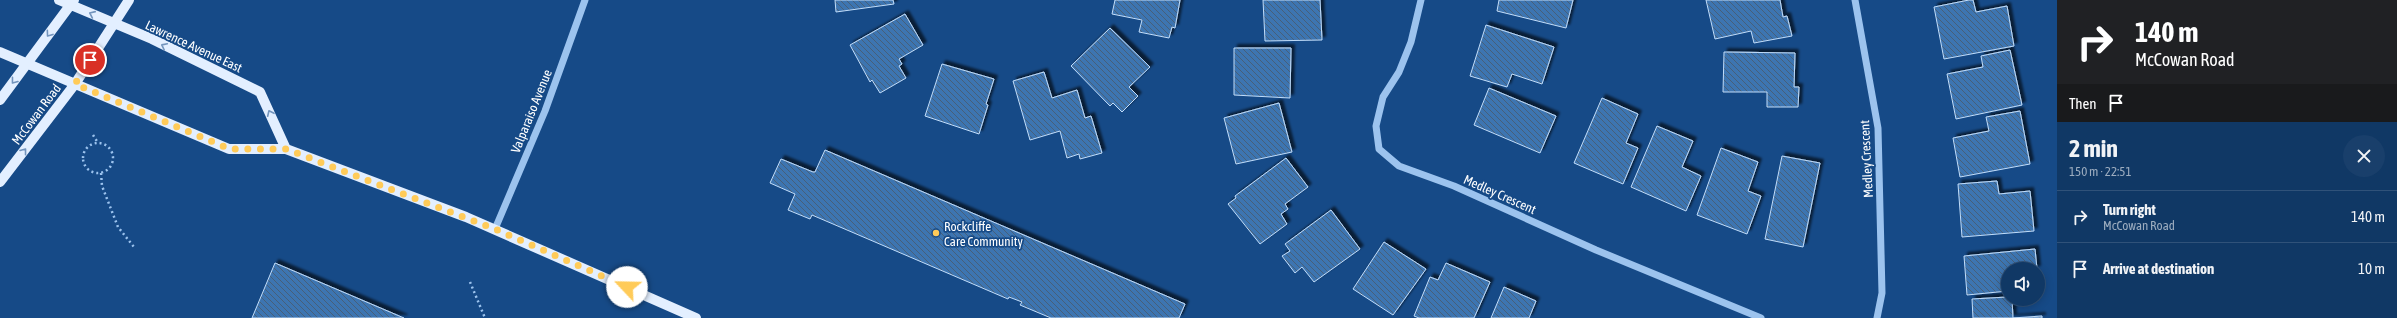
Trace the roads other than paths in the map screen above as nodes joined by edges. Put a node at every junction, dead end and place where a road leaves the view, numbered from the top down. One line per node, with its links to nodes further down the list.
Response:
1 (59, 0): 6 (main road, Lawrence Avenue East)
2 (129, 0): 7 (main road, McCowan Road)
3 (585, 0): 14 (street, Valparaiso Avenue)
4 (1422, 0): 16 (street, Medley Crescent)
5 (1855, 0): 17 (street, Medley Crescent)
6 (72, 2): 7 (main road, Lawrence Avenue East, one-way to 6); 9 (main road, one-way to 9)
7 (114, 24): 10 (main road, McCowan Road); 12 (main road, Lawrence Avenue East, one-way to 7)
8 (0, 52): 9 (main road)
9 (28, 63): 10 (main road); 11 (main road, one-way to 11)
10 (75, 84): 12 (main road); 13 (main road, McCowan Road, one-way to 10)
11 (0, 100)
12 (286, 149): 14 (main road)
13 (0, 182)
14 (495, 229): 15 (main road)
15 (696, 318)
16 (1760, 318)
17 (1878, 318)

